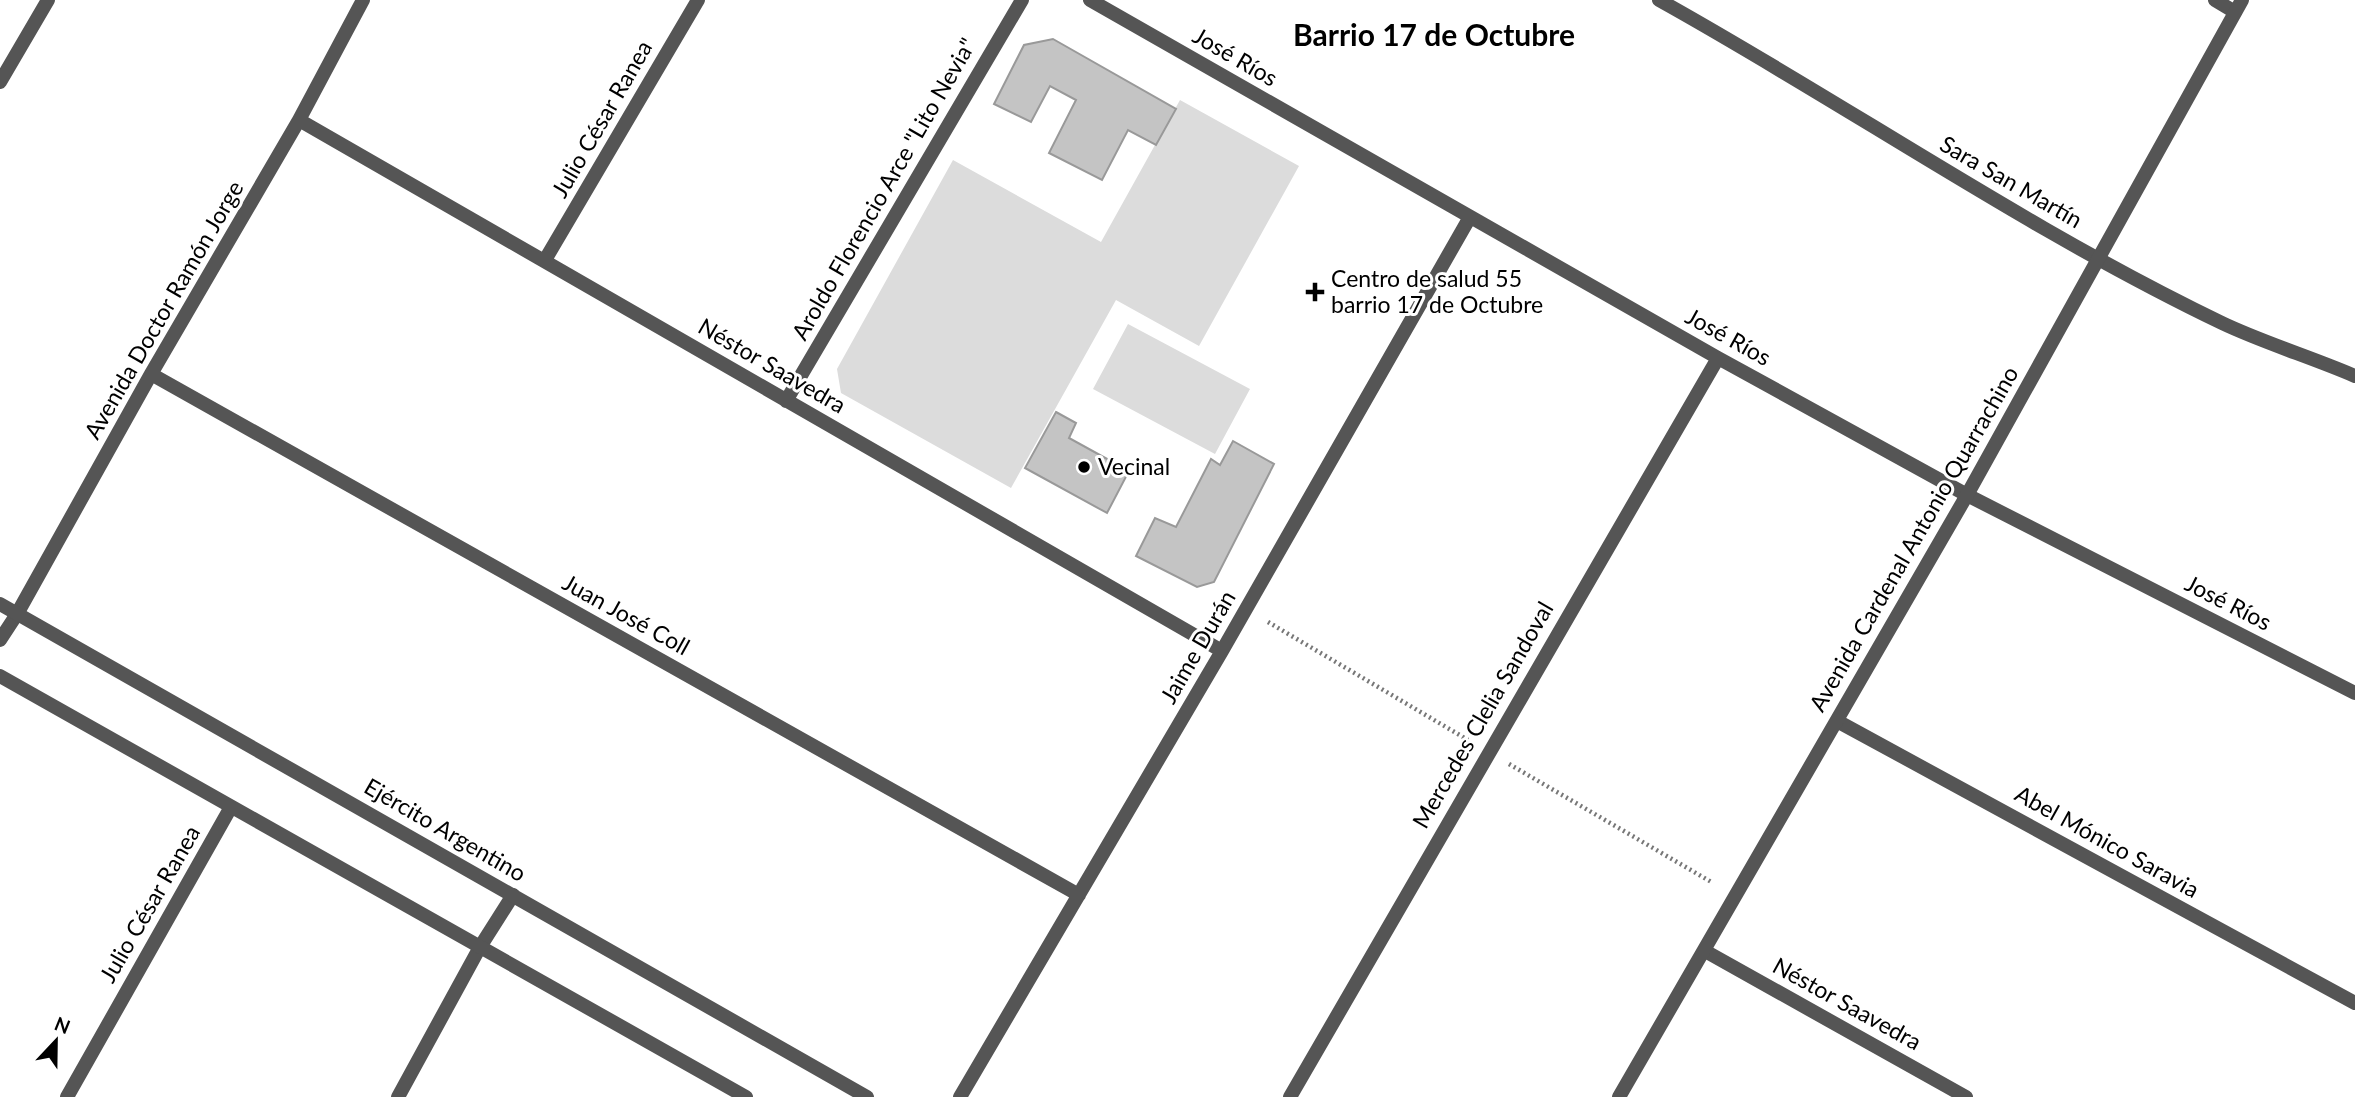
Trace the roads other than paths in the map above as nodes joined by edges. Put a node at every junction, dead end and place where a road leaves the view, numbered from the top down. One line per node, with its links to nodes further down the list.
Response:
1 (48, 0): 9 (street)
2 (363, 0): 10 (street, Avenida Doctor Ramón Jorge)
3 (698, 0): 13 (street, Julio César Ranea)
4 (1022, 0): 17 (street, Aroldo Florencio Arce "Lito Nevia")
5 (1090, 0): 11 (street, José Ríos)
6 (1659, 0): 12 (street, Sara San Martín)
7 (2215, 0): 8 (street)
8 (2239, 6): 12 (street, Avenida Cardenal Antonio Quarrachino)
9 (0, 82)
10 (299, 120): 13 (street, Néstor Saavedra); 15 (street, Avenida Doctor Ramón Jorge)
11 (1470, 217): 14 (street, José Ríos); 22 (street, Jaime Durán)
12 (2097, 258): 16 (street, Sara San Martín); 18 (street, Avenida Cardenal Antonio Quarrachino)
13 (545, 260): 17 (street, Néstor Saavedra)
14 (1718, 358): 18 (street, José Ríos); 37 (street, Mercedes Clelia Sandoval)
15 (152, 374): 20 (street, Avenida Doctor Ramón Jorge); 28 (street, Juan José Coll)
16 (2355, 376)
17 (786, 401): 22 (street, Néstor Saavedra)
18 (1967, 495): 24 (street, José Ríos); 25 (street, Avenida Cardenal Antonio Quarrachino)
19 (0, 604): 20 (street, Ejército Argentino)
20 (18, 614): 21 (street, Avenida Doctor Ramón Jorge); 27 (street, Ejército Argentino)
21 (0, 640)
22 (1222, 651): 28 (street, Jaime Durán)
23 (0, 676): 26 (street)
24 (2355, 693)
25 (1837, 721): 30 (street, Avenida Cardenal Antonio Quarrachino); 31 (street, Abel Mónico Saravia)
26 (231, 807): 29 (street); 32 (street, Julio César Ranea)
27 (513, 895): 29 (street); 35 (street, Ejército Argentino)
28 (1079, 895): 36 (street, Jaime Durán)
29 (480, 947): 33 (street); 34 (street)
30 (1705, 951): 38 (street, Avenida Cardenal Antonio Quarrachino); 39 (street, Néstor Saavedra)
31 (2355, 1003)
32 (67, 1097)
33 (398, 1097)
34 (746, 1097)
35 (867, 1097)
36 (960, 1097)
37 (1290, 1097)
38 (1619, 1097)
39 (1966, 1097)

